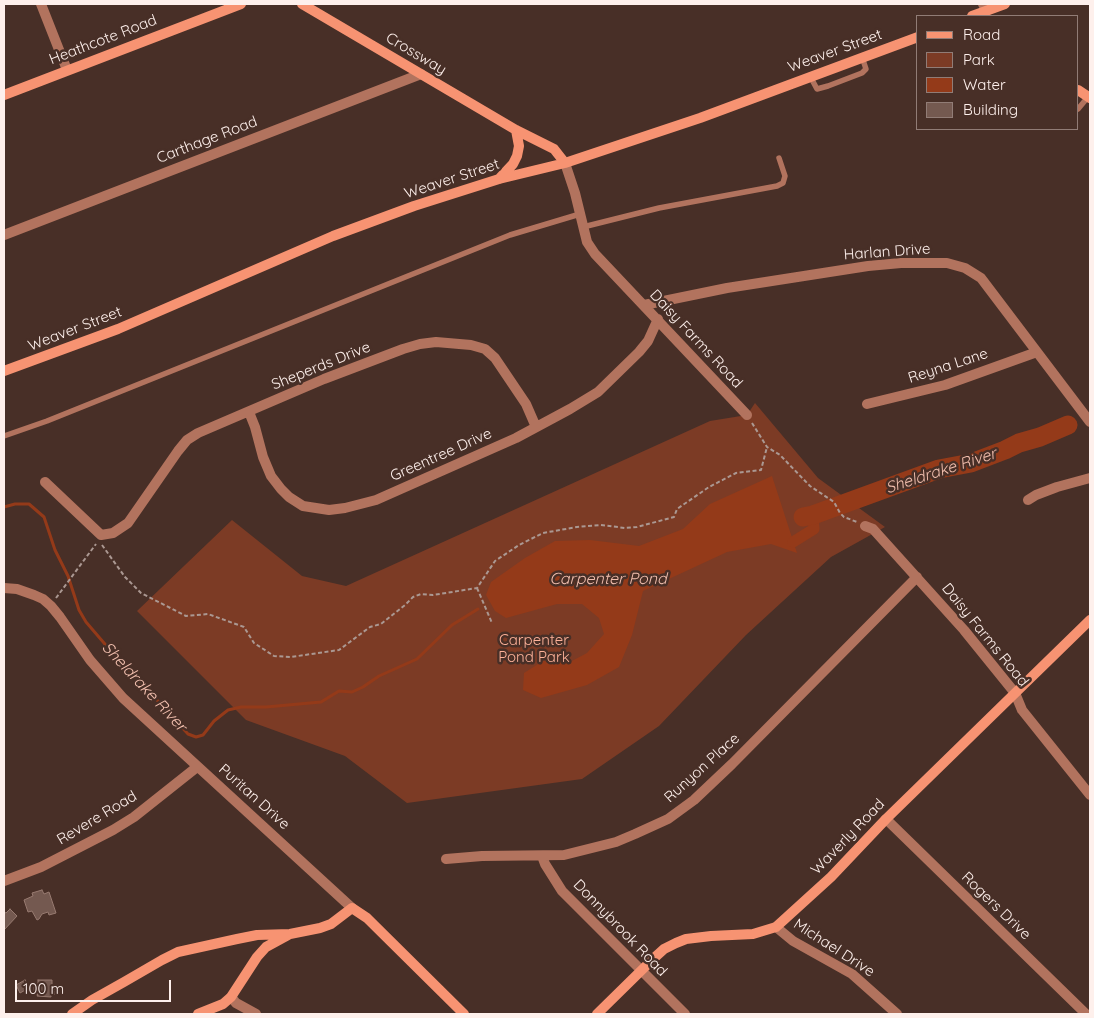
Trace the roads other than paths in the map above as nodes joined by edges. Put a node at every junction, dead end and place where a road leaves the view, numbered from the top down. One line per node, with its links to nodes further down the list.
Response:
1 (42, 4): 9 (street)
2 (242, 4): 9 (street, Heathcote Road)
3 (302, 4): 10 (street, Crossway)
4 (1005, 4): 5 (street)
5 (987, 10): 6 (street)
6 (974, 15)
7 (916, 38): 8 (street, Weaver Street)
8 (862, 57): 11 (street, Weaver Street); 11 (lane)
9 (67, 70): 12 (street, Heathcote Road)
10 (421, 74): 15 (street, Crossway); 21 (street, Carthage Road)
11 (810, 76): 17 (street, Weaver Street)
12 (4, 95)
13 (1089, 98): 14 (lane)
14 (1079, 108)
15 (516, 130): 17 (street, Crossway); 18 (street)
16 (779, 158): 20 (lane)
17 (565, 163): 18 (street, Weaver Street); 19 (street, Daisy Farms Road)
18 (499, 179): 25 (street, Weaver Street)
19 (580, 214): 20 (street, Daisy Farms Road); 31 (lane)
20 (584, 227): 22 (street, Daisy Farms Road)
21 (4, 235)
22 (644, 305): 23 (street, Daisy Farms Road); 24 (street, Harlan Drive)
23 (658, 319): 28 (street, Daisy Farms Road); 30 (street, Greentree Drive)
24 (1037, 352): 26 (street, Reyna Lane); 29 (street, Harlan Drive)
25 (4, 372)
26 (867, 404)
27 (249, 412): 30 (street, Sheperds Drive); 30 (street, Greentree Drive); 33 (street, Sheperds Drive)
28 (747, 415)
29 (1090, 422)
30 (536, 427)
31 (4, 436)
32 (1090, 478): 34 (street)
33 (45, 482)
34 (1028, 500)
35 (865, 526): 36 (street, Daisy Farms Road)
36 (917, 577): 39 (street, Daisy Farms Road); 43 (street, Runyon Place)
37 (4, 588): 40 (street, Puritan Drive)
38 (1090, 620): 39 (street, Waverly Road)
39 (1015, 693): 41 (street, Daisy Farms Road); 42 (street, Waverly Road)
40 (197, 767): 45 (street, Revere Road); 46 (street, Puritan Drive)
41 (1090, 794)
42 (886, 819): 47 (street, Waverly Road); 58 (street, Rogers Drive)
43 (542, 856): 44 (street, Runyon Place); 49 (street, Donnybrook Road)
44 (446, 859)
45 (4, 881)
46 (352, 908): 48 (street); 54 (street, Puritan Drive)
47 (776, 927): 49 (street, Waverly Road); 57 (street, Michael Drive)
48 (290, 934): 50 (street); 51 (street)
49 (641, 971): 55 (street, Waverly Road); 56 (street, Donnybrook Road)
50 (231, 997): 52 (street); 53 (street)
51 (72, 1014)
52 (198, 1014)
53 (256, 1014)
54 (464, 1014)
55 (597, 1014)
56 (685, 1014)
57 (897, 1014)
58 (1086, 1014)

